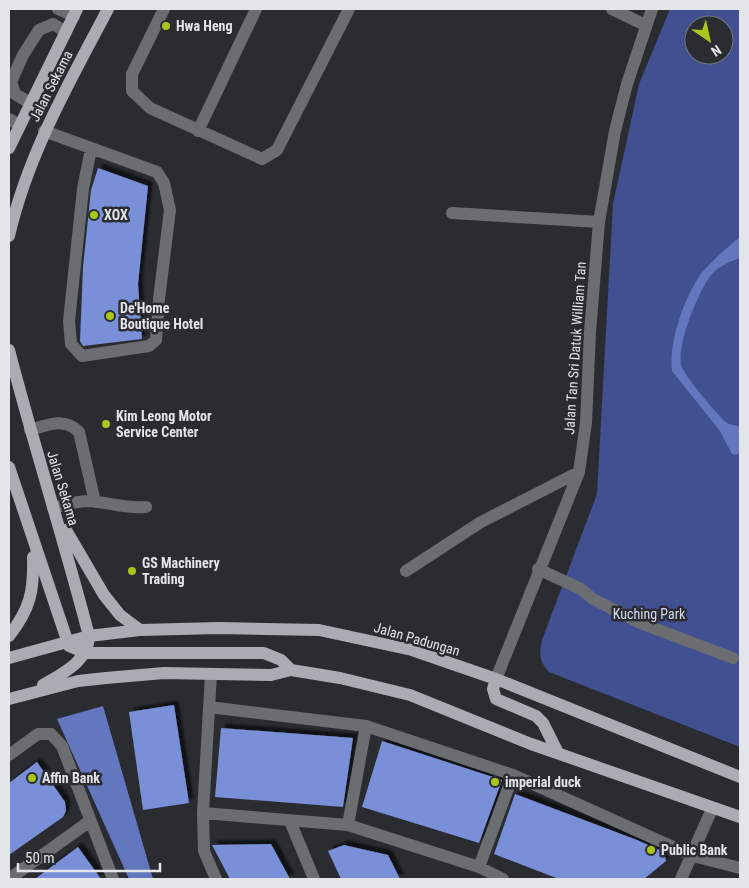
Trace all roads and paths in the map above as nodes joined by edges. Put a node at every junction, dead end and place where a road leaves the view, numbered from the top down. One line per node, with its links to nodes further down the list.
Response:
1 (58, 9): 8 (street)
2 (108, 9): 13 (main road, Jalan Sekama)
3 (164, 9): 14 (street)
4 (256, 9): 14 (street)
5 (349, 9): 14 (street)
6 (612, 9): 9 (street)
7 (652, 9): 9 (street, Jalan Tan Sri Datuk William Tan)
8 (75, 13): 10 (main road, Jalan Sekama)
9 (645, 25): 18 (street, Jalan Tan Sri Datuk William Tan)
10 (66, 32): 11 (main road, Jalan Sekama); 11 (street)
11 (30, 103): 12 (main road, Jalan Sekama)
12 (14, 122): 15 (main road, Jalan Sekama)
13 (44, 131): 16 (street); 19 (main road, Jalan Sekama)
14 (198, 131)
15 (9, 148)
16 (92, 149): 16 (street)
17 (452, 214): 18 (street)
18 (599, 222): 23 (street, Jalan Tan Sri Datuk William Tan)
19 (9, 236)
20 (9, 350): 21 (main road, Jalan Sekama)
21 (30, 430): 24 (street); 26 (main road, Jalan Sekama)
22 (9, 467): 27 (main road)
23 (579, 472): 28 (street, Jalan Tan Sri Datuk William Tan); 29 (street)
24 (95, 502): 25 (street); 26 (street)
25 (146, 507)
26 (55, 511): 30 (main road); 32 (main road, Jalan Sekama)
27 (33, 542): 31 (main road); 33 (main road)
28 (538, 569): 36 (street); 39 (street, Jalan Tan Sri Datuk William Tan)
29 (406, 571)
30 (140, 630): 32 (main road, Jalan Padungan); 39 (main road, Jalan Padungan)
31 (9, 636)
32 (89, 636): 33 (main road, Jalan Padungan); 34 (main road)
33 (66, 642): 34 (main road); 35 (main road, Jalan Padungan)
34 (86, 653): 37 (main road); 40 (main road)
35 (9, 658)
36 (733, 658)
37 (291, 670): 38 (main road); 44 (main road)
38 (211, 674): 40 (main road); 42 (street)
39 (496, 679): 44 (main road); 47 (main road, Jalan Padungan)
40 (32, 691): 41 (main road)
41 (9, 699)
42 (209, 707): 43 (street); 49 (street)
43 (366, 726): 46 (street); 53 (street)
44 (558, 753): 48 (main road)
45 (9, 755): 51 (street)
46 (513, 775): 54 (street); 55 (street)
47 (740, 777)
48 (712, 808): 50 (main road); 54 (street)
49 (203, 813): 52 (street); 59 (street)
50 (740, 817)
51 (90, 821): 57 (street); 58 (street)
52 (290, 821): 53 (street); 60 (street)
53 (348, 825): 55 (street)
54 (693, 856): 56 (street); 62 (street)
55 (479, 867): 61 (street)
56 (740, 868)
57 (10, 879)
58 (113, 879)
59 (216, 879)
60 (314, 879)
61 (503, 879)
62 (681, 879)

